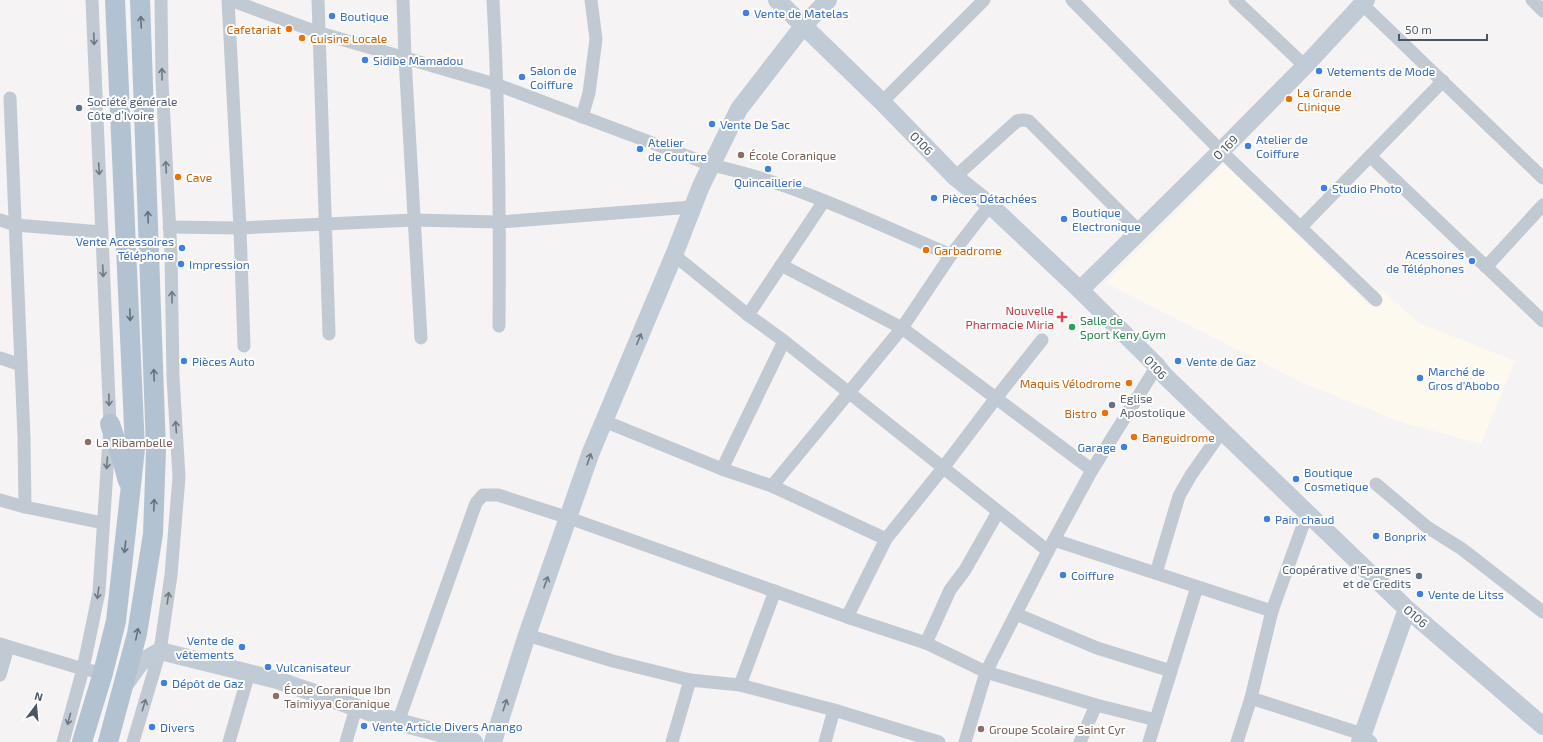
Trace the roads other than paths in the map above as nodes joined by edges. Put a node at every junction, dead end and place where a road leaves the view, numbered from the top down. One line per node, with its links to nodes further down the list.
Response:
1 (92, 0): 45 (street, one-way to 45)
2 (115, 0): 74 (main road, one-way to 74)
3 (140, 0): 102 (main road, one-way to 3)
4 (161, 0): 41 (street, one-way to 4)
5 (229, 0): 19 (street); 43 (street)
6 (318, 0): 19 (street)
7 (403, 0): 20 (street)
8 (493, 0): 23 (street)
9 (591, 0): 26 (street)
10 (777, 0): 18 (street, O106)
11 (828, 0): 18 (street)
12 (984, 0): 25 (street)
13 (1072, 0): 27 (street)
14 (1235, 0): 21 (street)
15 (1532, 0): 17 (street)
16 (1364, 2): 21 (street, O 169); 22 (street)
17 (1543, 11)
18 (804, 26): 25 (street, O106); 29 (street)
19 (320, 32): 20 (street); 39 (street)
20 (405, 58): 23 (street); 37 (street)
21 (1305, 66): 27 (street, O 169)
22 (1443, 81): 28 (street); 31 (street)
23 (498, 85): 26 (street); 38 (street)
24 (10, 98): 40 (street)
25 (882, 102): 30 (street, O106)
26 (582, 117): 29 (street)
27 (1221, 151): 42 (street); 44 (street, O 169)
28 (1370, 156): 42 (street); 49 (street)
29 (711, 165): 32 (street); 35 (street)
30 (955, 177): 33 (street, O106); 44 (street)
31 (1543, 178)
32 (824, 201): 47 (street); 48 (street)
33 (990, 205): 47 (street); 50 (street, O106)
34 (1543, 205): 49 (street)
35 (692, 207): 38 (street); 46 (street)
36 (0, 220): 40 (street)
37 (414, 220): 38 (street); 39 (street); 57 (street)
38 (500, 222): 54 (street)
39 (326, 224): 43 (street); 56 (street)
40 (15, 225): 45 (street); 62 (street)
41 (169, 227): 43 (street); 94 (street, one-way to 41)
42 (1301, 227): 51 (street)
43 (240, 228): 60 (street)
44 (1139, 231): 50 (street, O 169)
45 (102, 232): 67 (street, one-way to 67)
46 (674, 255): 52 (street); 66 (street, one-way to 46)
47 (951, 255): 55 (street)
48 (781, 265): 52 (street); 55 (street)
49 (1486, 267): 53 (street)
50 (1080, 290): 63 (street, O106)
51 (1376, 300)
52 (748, 315): 59 (street)
53 (1543, 321)
54 (499, 326)
55 (902, 328): 64 (street); 65 (street)
56 (329, 334)
57 (421, 338)
58 (1042, 340): 65 (street)
59 (784, 341): 64 (street); 70 (street)
60 (244, 346)
61 (0, 358): 62 (street)
62 (21, 364): 76 (street)
63 (1156, 366): 68 (street, O106); 71 (street)
64 (849, 392): 69 (street); 73 (street)
65 (996, 398): 69 (street); 71 (street)
66 (604, 421): 70 (street); 79 (street, one-way to 66)
67 (110, 424): 74 (main road); 80 (street, one-way to 80)
68 (1222, 431): 78 (street, O106); 83 (street)
69 (943, 468): 77 (street); 81 (street)
70 (722, 469): 73 (street)
71 (1092, 470): 82 (street)
72 (1376, 484): 88 (street)
73 (772, 486): 81 (street)
74 (131, 494): 97 (main road, one-way to 97)
75 (0, 500): 76 (street)
76 (25, 507): 80 (street)
77 (998, 512): 82 (street); 92 (street)
78 (1307, 514): 86 (street, O106); 87 (street)
79 (569, 518): 85 (street); 91 (street, one-way to 79); 109 (street)
80 (103, 524): 95 (street, one-way to 95)
81 (886, 538): 90 (street)
82 (1051, 546): 83 (street); 89 (street)
83 (1156, 573): 84 (street)
84 (1197, 587): 87 (street); 96 (street)
85 (775, 591): 90 (street); 103 (street)
86 (1407, 609): 110 (street, O106); 111 (street)
87 (1272, 611): 104 (street)
88 (1543, 612)
89 (1016, 614): 96 (street); 98 (street)
90 (847, 617): 92 (street)
91 (527, 635): 101 (street); 119 (street, one-way to 91)
92 (926, 643): 98 (street)
93 (4, 646): 95 (street); 100 (street)
94 (160, 651): 99 (street); 102 (street); 115 (street, one-way to 94)
95 (83, 669): 97 (street); 112 (street, one-way to 112)
96 (1171, 671): 108 (street)
97 (103, 672): 113 (main road)
98 (986, 672): 105 (street); 123 (street)
99 (249, 673): 106 (street); 116 (street)
100 (0, 675)
101 (690, 680): 103 (street); 120 (street)
102 (124, 685): 114 (main road)
103 (740, 685): 107 (street)
104 (1251, 698): 111 (street); 126 (street)
105 (1096, 705): 108 (street); 124 (street)
106 (356, 708): 109 (street); 117 (street)
107 (834, 710): 121 (street); 122 (street)
108 (1156, 720): 125 (street)
109 (398, 722): 118 (street)
110 (1543, 726)
111 (1364, 739)
112 (63, 742)
113 (82, 742)
114 (108, 742)
115 (133, 742)
116 (229, 742)
117 (346, 742)
118 (474, 742)
119 (493, 742)
120 (672, 742)
121 (825, 742)
122 (939, 742)
123 (965, 742)
124 (1080, 742)
125 (1149, 742)
126 (1237, 742)

